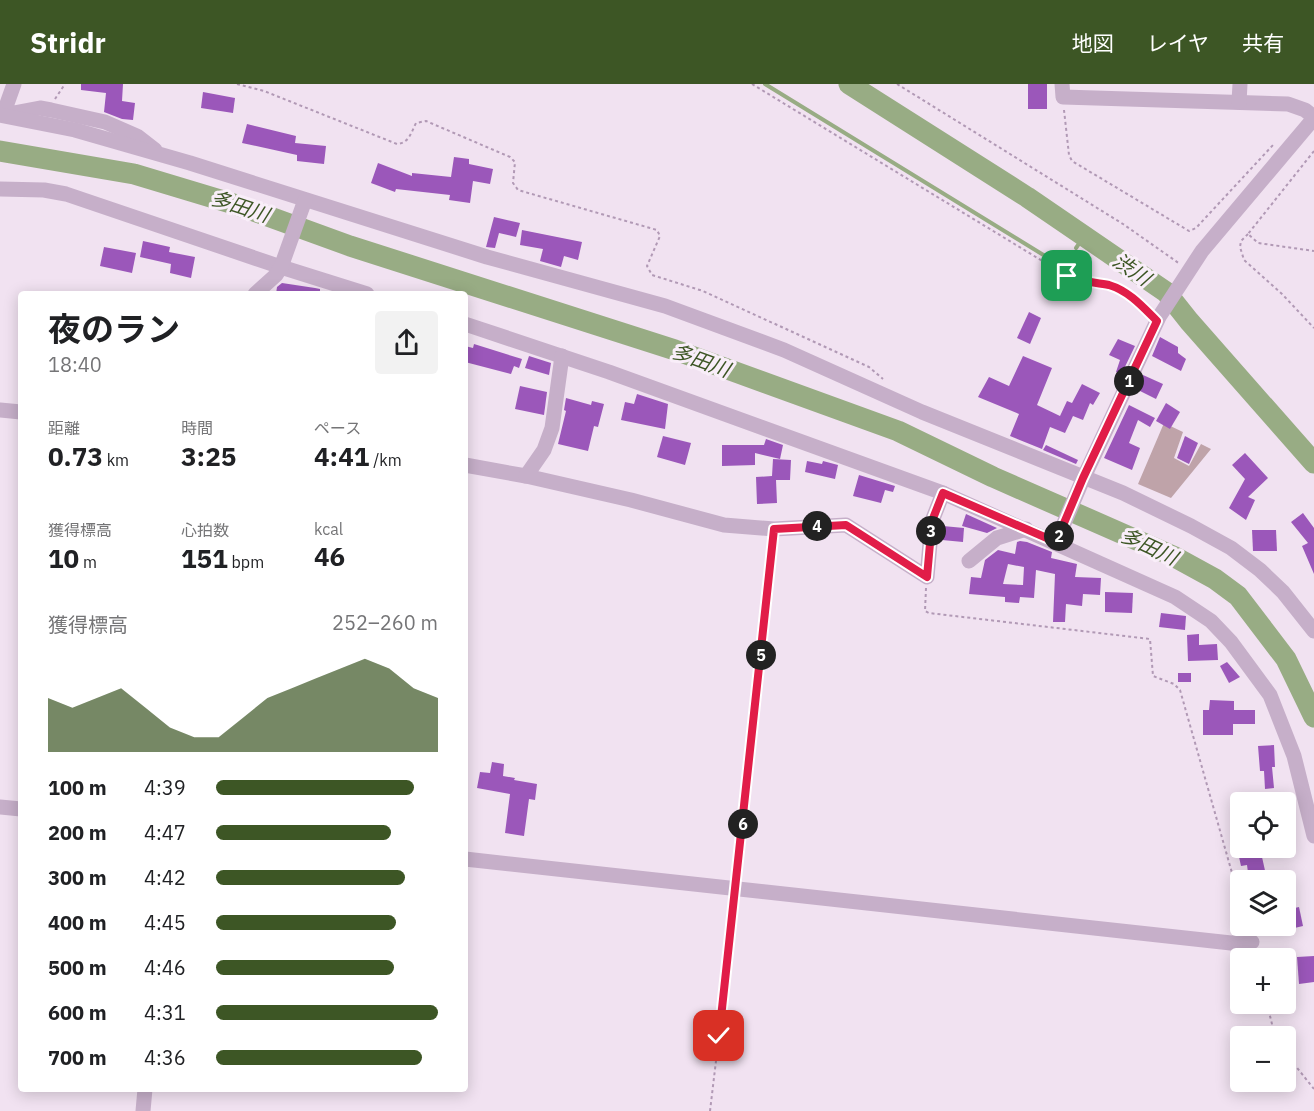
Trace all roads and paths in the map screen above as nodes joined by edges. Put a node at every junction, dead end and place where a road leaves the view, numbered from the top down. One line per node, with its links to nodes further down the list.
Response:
1 (14, 84): 8 (street)
2 (237, 84): 24 (path)
3 (752, 84): 20 (path)
4 (897, 84): 17 (path)
5 (1240, 84): 7 (street)
6 (1062, 90): 7 (street); 10 (path)
7 (1239, 102): 9 (street)
8 (2, 115): 13 (street)
9 (1314, 117): 17 (street)
10 (1274, 144)
11 (1314, 151): 14 (path)
12 (0, 189): 16 (street)
13 (304, 203): 16 (street); 29 (street)
14 (1248, 234): 15 (path); 22 (path)
15 (1314, 251)
16 (283, 264): 18 (street); 19 (street)
17 (1187, 273): 20 (street)
18 (258, 291)
19 (360, 291)
20 (1158, 319): 29 (street)
21 (468, 325): 23 (street)
22 (1314, 328)
23 (562, 356): 28 (street); 30 (street)
24 (887, 382)
25 (0, 410): 26 (street)
26 (18, 412)
27 (468, 466): 28 (street)
28 (526, 476): 31 (street)
29 (1082, 481): 33 (street); 36 (street)
30 (943, 493): 32 (street); 35 (street)
31 (774, 529): 35 (street); 42 (path)
32 (1026, 529): 33 (street); 34 (street)
33 (1058, 538): 39 (street)
34 (969, 561)
35 (927, 577): 41 (path)
36 (1314, 632)
37 (0, 807): 38 (street)
38 (18, 809)
39 (1314, 836)
40 (468, 859): 42 (street)
41 (1231, 870)
42 (736, 888): 43 (street); 48 (path)
43 (1252, 942)
44 (1296, 1066): 45 (path)
45 (1314, 1089)
46 (145, 1092): 47 (street)
47 (142, 1111)
48 (710, 1111)

